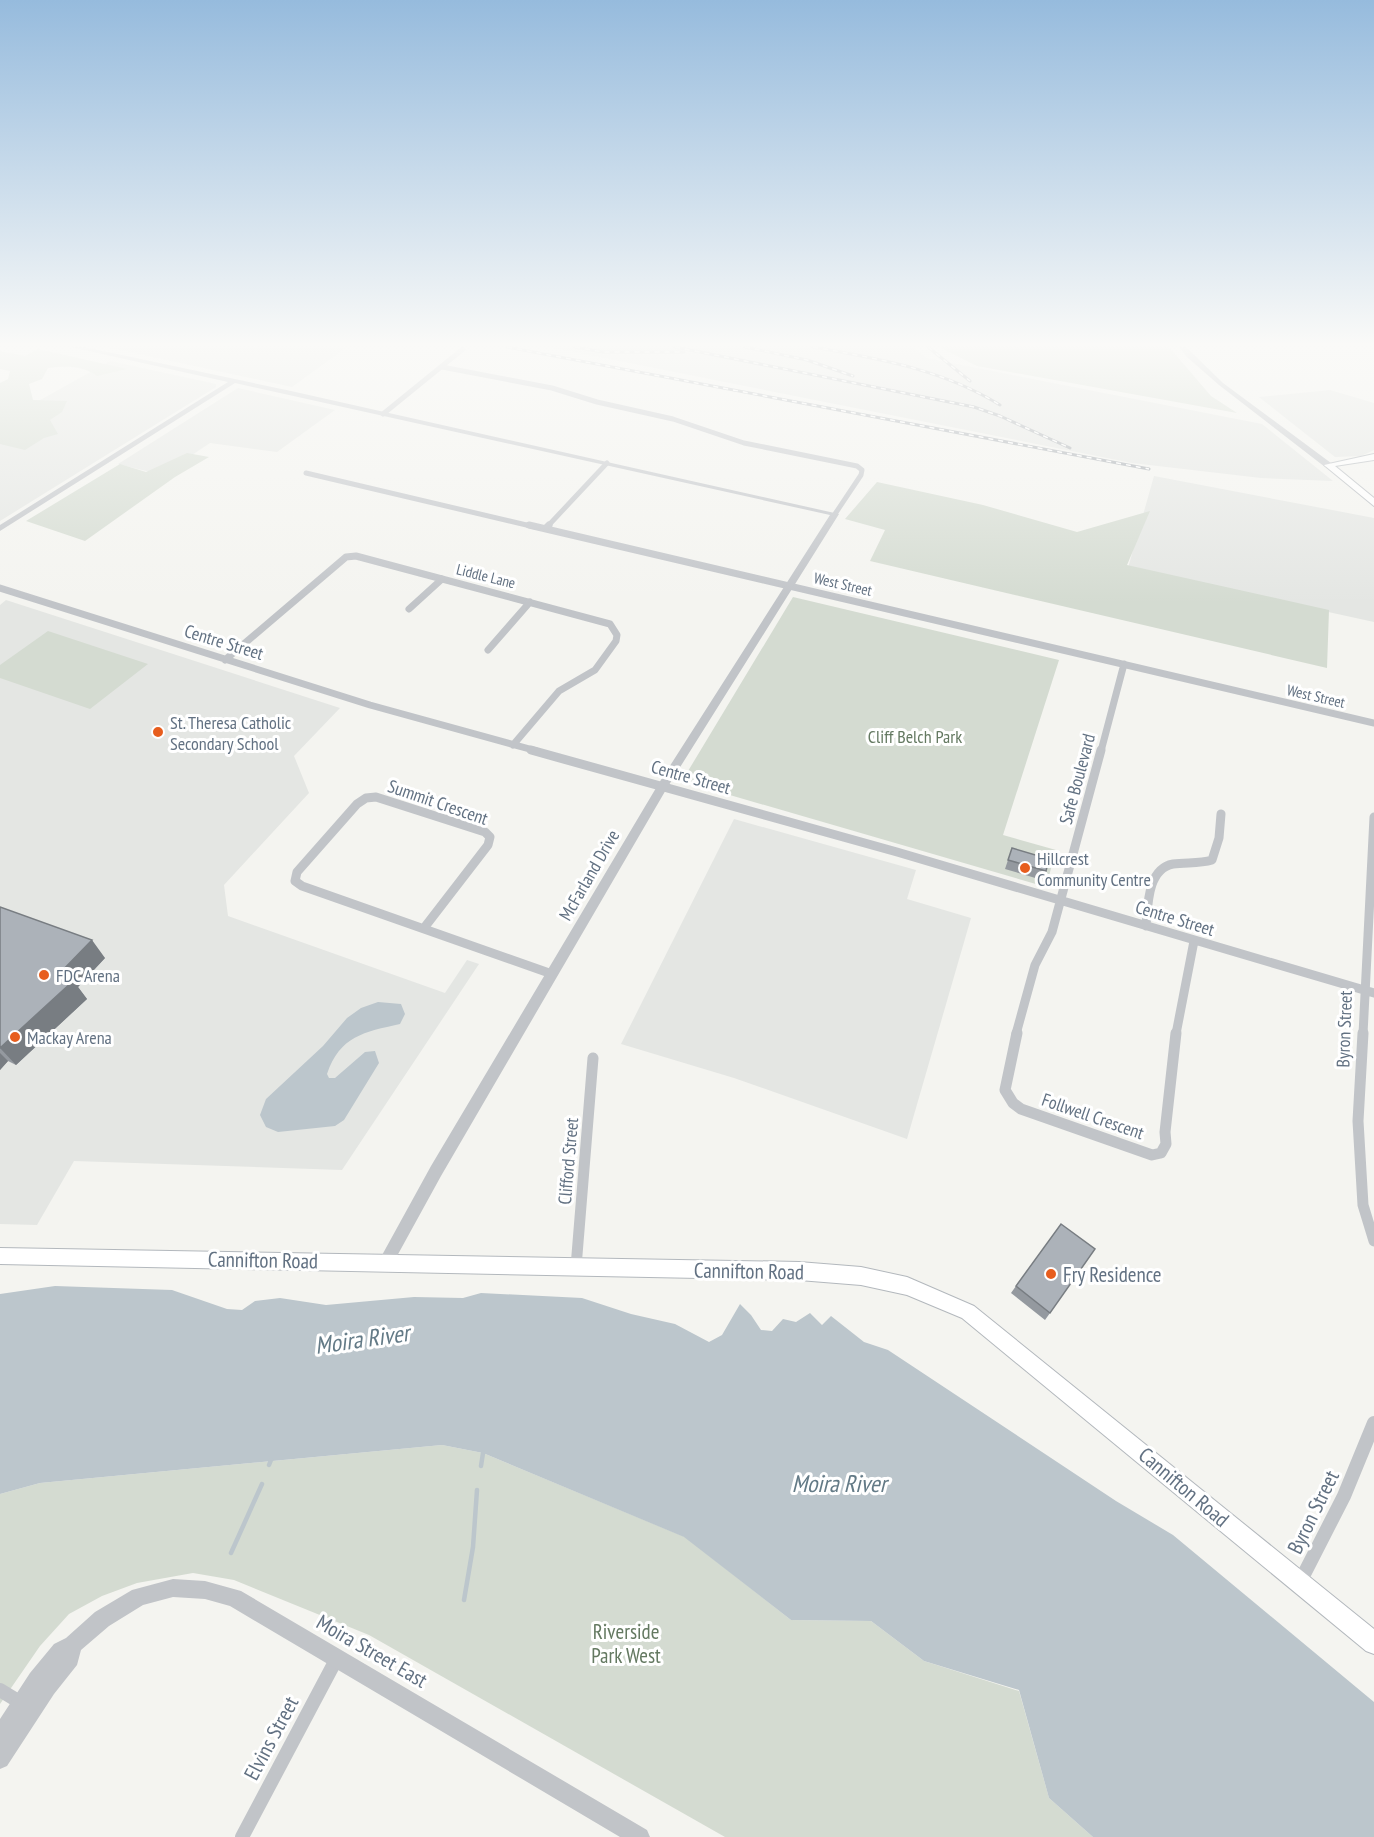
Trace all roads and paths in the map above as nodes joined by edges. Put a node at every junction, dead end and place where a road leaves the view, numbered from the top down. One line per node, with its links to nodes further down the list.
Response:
1 (152, 433): 12 (street)
2 (469, 433): 6 (street)
3 (714, 433): 10 (street)
4 (1285, 433): 7 (street)
5 (1374, 457): 7 (main road)
6 (607, 463): 10 (street); 11 (street)
7 (1328, 465): 9 (main road)
8 (306, 472): 11 (street, West Street)
9 (1374, 503)
10 (835, 514): 14 (street, McFarland Drive)
11 (546, 528): 14 (street, West Street)
12 (0, 529)
13 (442, 579): 16 (street, Liddle Lane); 17 (street); 19 (street, Liddle Lane)
14 (789, 585): 20 (street, West Street); 23 (street, McFarland Drive)
15 (0, 588): 19 (street, Centre Street)
16 (530, 602): 18 (street); 22 (street, Liddle Lane)
17 (409, 609)
18 (488, 650)
19 (225, 660): 22 (street, Centre Street)
20 (1124, 664): 21 (street, West Street); 27 (street, Safe Boulevard)
21 (1374, 723)
22 (513, 745): 23 (street, Centre Street)
23 (663, 786): 27 (street, Centre Street); 31 (street, McFarland Drive)
24 (1221, 814): 28 (street)
25 (1374, 817): 26 (street, Byron Street)
26 (1373, 841): 32 (street, Byron Street)
27 (1060, 901): 28 (street, Centre Street); 30 (street, Follwell Crescent)
28 (1146, 926): 30 (street, Centre Street)
29 (424, 928): 29 (street, Summit Crescent); 31 (street, Summit Crescent)
30 (1194, 941): 32 (street, Centre Street)
31 (552, 974): 37 (street, McFarland Drive)
32 (1369, 992): 34 (street, Byron Street)
33 (593, 1058): 38 (street, Clifford Street)
34 (1369, 1207): 35 (street, Byron Street)
35 (1374, 1241)
36 (0, 1256): 37 (main road, Cannifton Road)
37 (386, 1262): 38 (main road, Cannifton Road)
38 (576, 1267): 40 (main road, Cannifton Road)
39 (1374, 1423): 40 (street, Byron Street)
40 (1299, 1584): 41 (main road, Cannifton Road)
41 (1374, 1643)
42 (337, 1658): 44 (street, Moira Street East); 47 (street, Elvins Street); 48 (street, Moira Street East)
43 (0, 1690): 44 (street)
44 (27, 1706): 45 (street); 46 (street)
45 (0, 1736)
46 (0, 1759)
47 (242, 1837)
48 (640, 1837)

